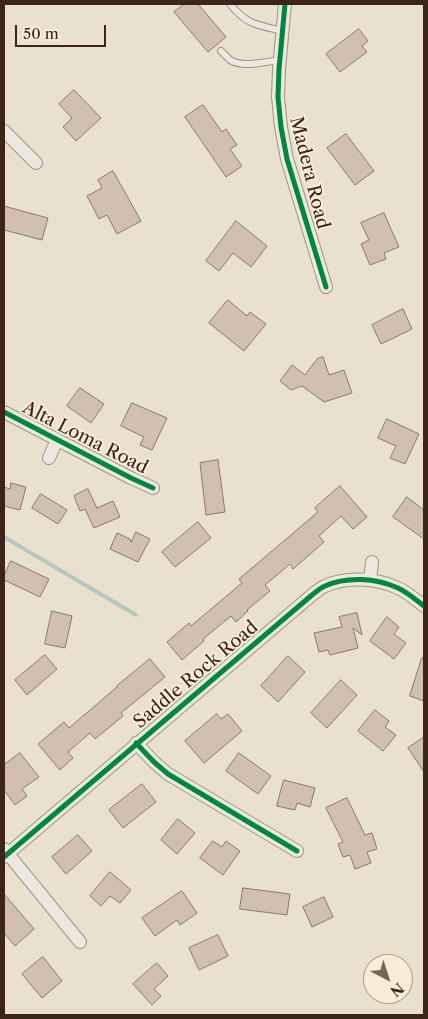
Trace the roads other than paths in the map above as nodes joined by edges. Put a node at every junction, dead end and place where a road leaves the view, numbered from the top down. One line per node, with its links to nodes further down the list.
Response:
1 (230, 4): 3 (lane)
2 (285, 4): 3 (street, Madera Road)
3 (282, 31): 5 (street, Madera Road)
4 (221, 51): 5 (lane)
5 (280, 60): 8 (street, Madera Road)
6 (4, 131): 7 (street)
7 (36, 163)
8 (326, 287)
9 (4, 412): 10 (street, Alta Loma Road)
10 (57, 440): 11 (street, Alta Loma Road); 12 (street, Alta Loma Road)
11 (49, 458)
12 (154, 488)
13 (372, 562): 14 (street)
14 (370, 580): 15 (street, Saddle Rock Road); 16 (street, Saddle Rock Road)
15 (424, 606)
16 (136, 744): 17 (street); 18 (street, Saddle Rock Road)
17 (297, 851)
18 (5, 853): 19 (street)
19 (80, 942)

